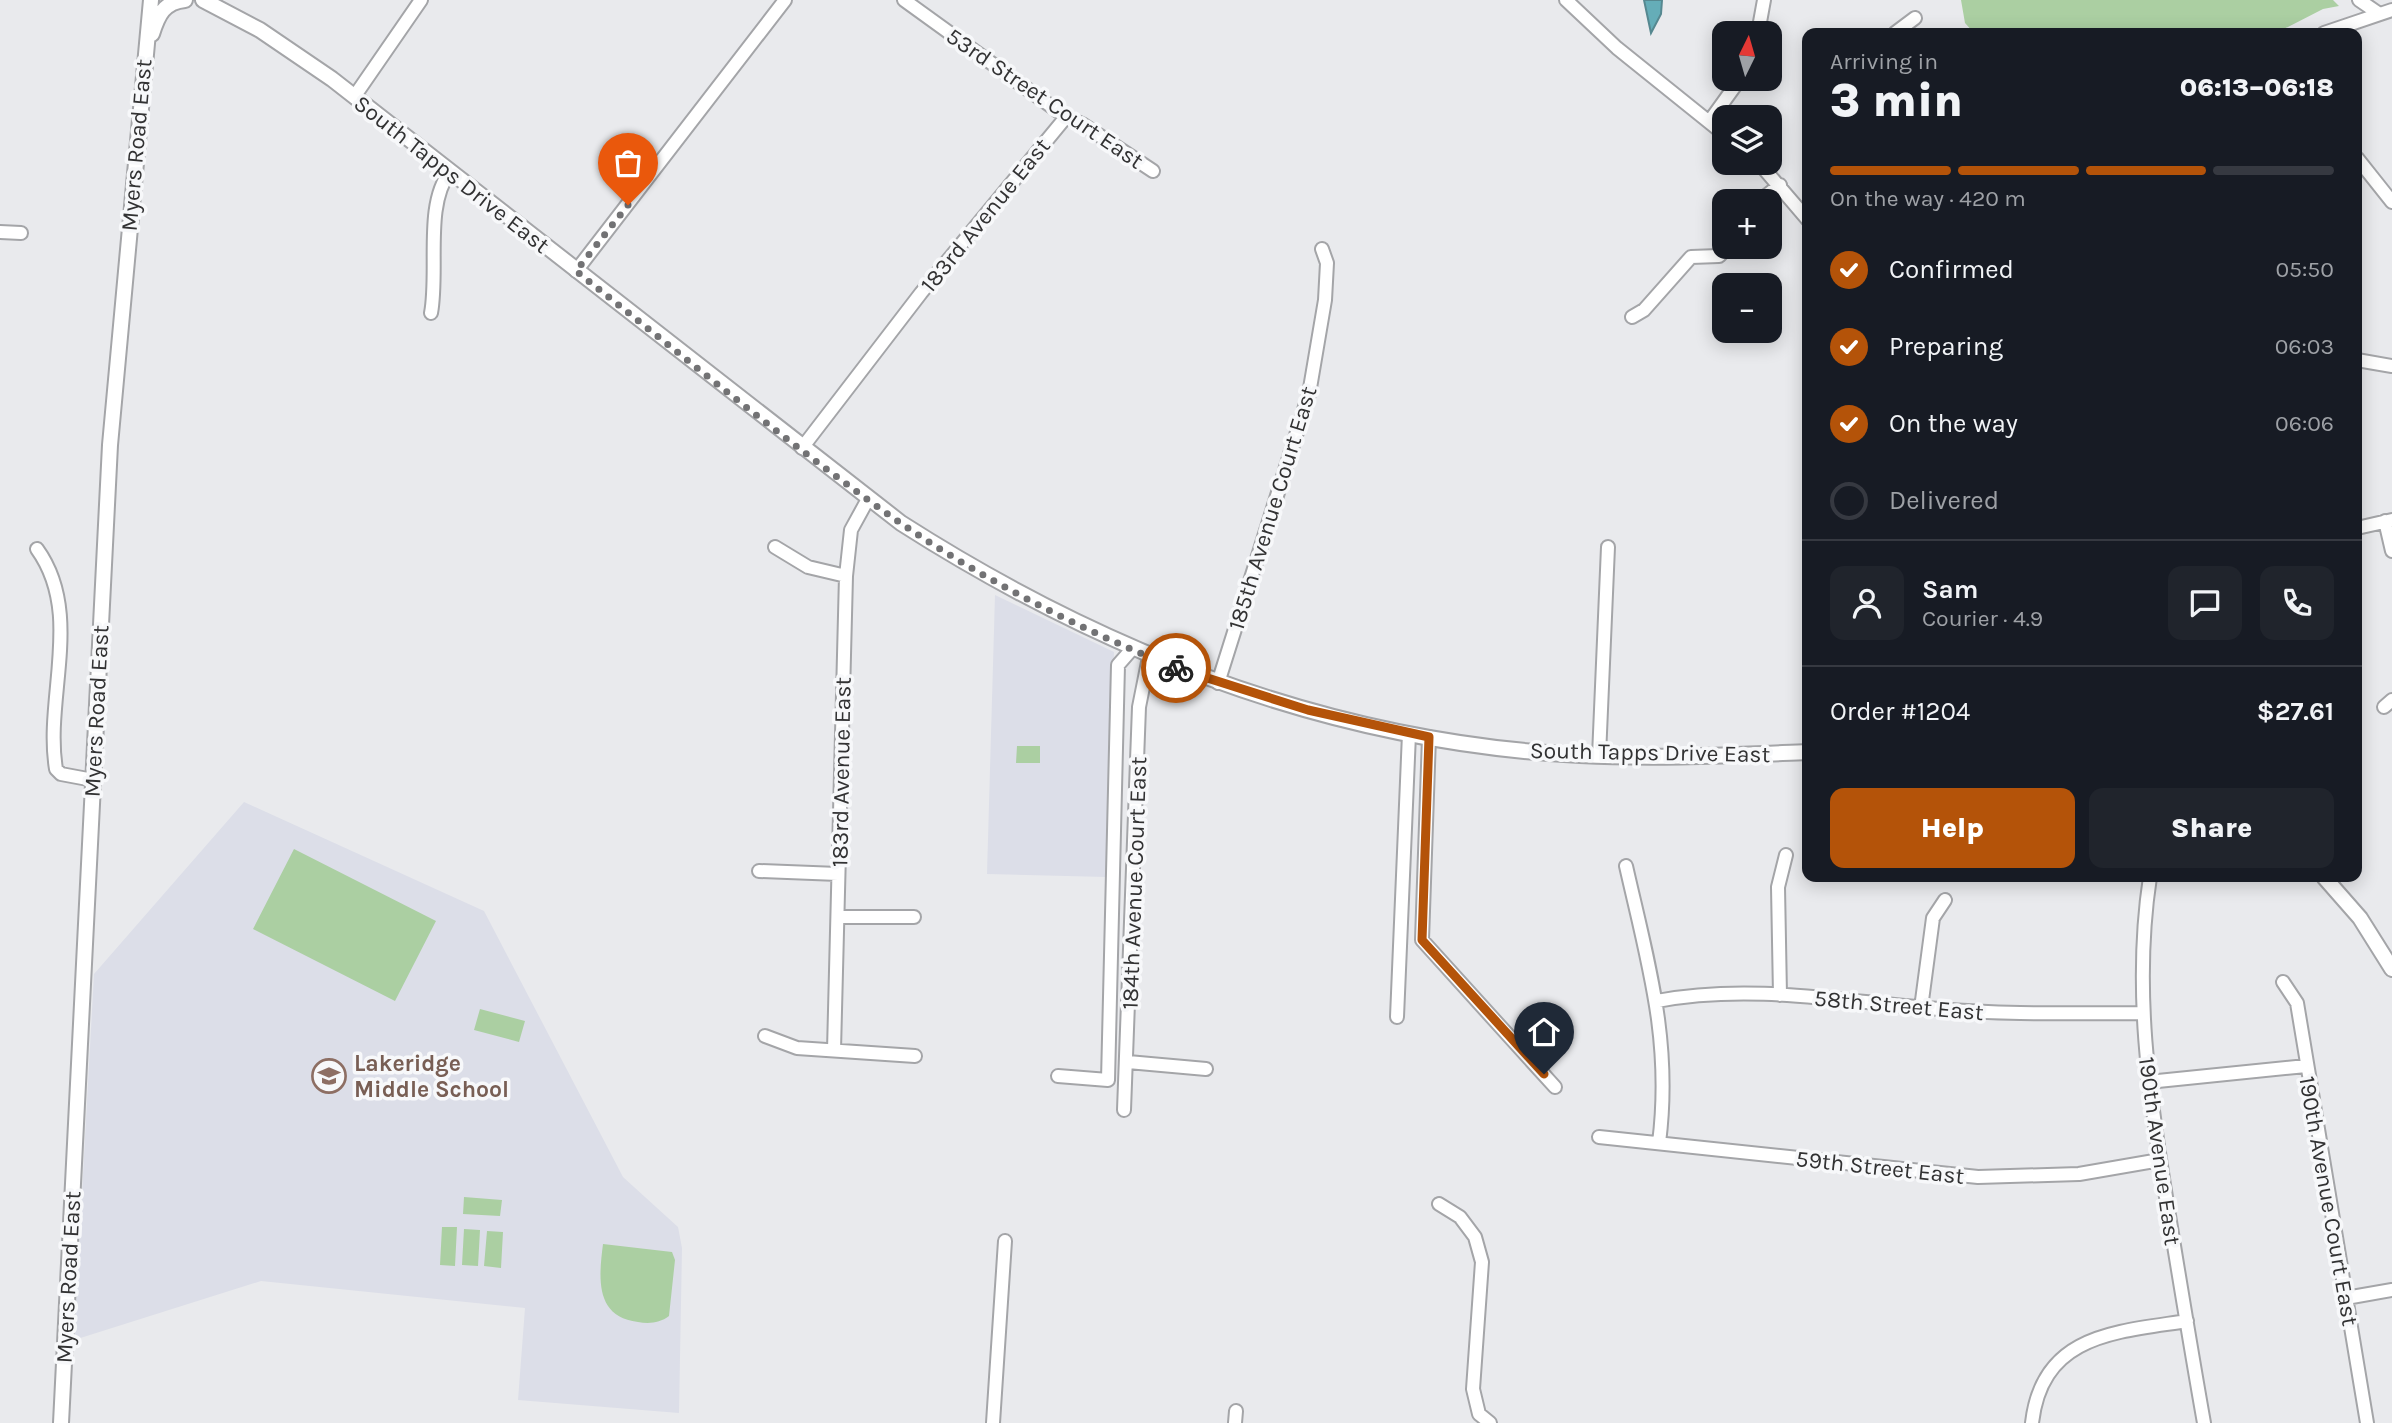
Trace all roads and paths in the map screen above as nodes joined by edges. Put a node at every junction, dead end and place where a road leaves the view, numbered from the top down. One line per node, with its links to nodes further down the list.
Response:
1 (151, 0): 16 (street, Myers Road East)
2 (185, 0): 16 (street)
3 (203, 0): 18 (street, South Tapps Drive East)
4 (421, 0): 18 (street)
5 (785, 0): 34 (street)
6 (904, 0): 19 (street, 53rd Street Court East)
7 (1566, 0): 20 (street)
8 (1764, 0): 13 (street)
9 (2360, 0): 11 (street)
10 (2392, 10): 11 (street)
11 (2378, 13): 15 (street)
12 (1914, 18): 14 (street)
13 (1760, 21)
14 (1901, 28)
15 (2338, 28)
16 (144, 59): 55 (street, Myers Road East)
17 (1731, 91): 20 (street)
18 (354, 97): 24 (street, South Tapps Drive East)
19 (1066, 117): 23 (street, 53rd Street Court East); 39 (street, 183rd Avenue East)
20 (1709, 122): 21 (street)
21 (1712, 124)
22 (2362, 164): 28 (street)
23 (1153, 171)
24 (450, 172): 34 (street, South Tapps Drive East); 35 (street)
25 (1770, 175): 26 (street)
26 (1780, 185): 27 (street); 29 (street)
27 (1775, 189)
28 (2392, 202)
29 (1802, 212)
30 (0, 232): 31 (street)
31 (21, 233)
32 (1322, 249): 50 (street, 185th Avenue Court East)
33 (1712, 257): 36 (street)
34 (576, 271): 39 (street, South Tapps Drive East)
35 (431, 313)
36 (1632, 317)
37 (2362, 361): 38 (street)
38 (2392, 366)
39 (802, 448): 40 (street, South Tapps Drive East)
40 (868, 499): 47 (street, 183rd Avenue East); 48 (street, South Tapps Drive East)
41 (2388, 520): 42 (street); 46 (street)
42 (2362, 527)
43 (775, 547): 47 (street)
44 (1608, 547): 54 (street)
45 (37, 549): 55 (street)
46 (2392, 551)
47 (846, 576): 59 (street, 183rd Avenue East)
48 (1132, 649): 49 (street, South Tapps Drive East); 78 (street)
49 (1149, 657): 50 (street, South Tapps Drive East); 75 (street, 184th Avenue Court East)
50 (1218, 682): 51 (street, South Tapps Drive East)
51 (1409, 734): 52 (street, South Tapps Drive East); 71 (street)
52 (1429, 737): 54 (street, South Tapps Drive East); 80 (street)
53 (1802, 752): 54 (street, South Tapps Drive East)
54 (1600, 756)
55 (93, 780): 89 (street, Myers Road East)
56 (1786, 855): 67 (street)
57 (1626, 866): 68 (street)
58 (759, 871): 59 (street)
59 (838, 874): 63 (street, 183rd Avenue East)
60 (2150, 882): 70 (street, 190th Avenue East)
61 (2328, 882): 65 (street)
62 (1945, 900): 69 (street)
63 (838, 917): 64 (street); 73 (street, 183rd Avenue East)
64 (914, 917)
65 (2392, 969)
66 (2283, 982): 76 (street, 190th Avenue Court East)
67 (1780, 995): 68 (street, 58th Street East); 69 (street, 58th Street East)
68 (1657, 1001): 83 (street)
69 (1921, 1008): 70 (street, 58th Street East)
70 (2142, 1013): 79 (street, 190th Avenue East)
71 (1397, 1017)
72 (765, 1036): 73 (street)
73 (834, 1050): 74 (street)
74 (915, 1056)
75 (1128, 1062): 77 (street); 81 (street, 184th Avenue Court East)
76 (2306, 1066): 79 (street); 87 (street, 190th Avenue Court East)
77 (1206, 1069)
78 (1058, 1076)
79 (2148, 1082): 84 (street, 190th Avenue East)
80 (1555, 1087)
81 (1124, 1110)
82 (1599, 1137): 83 (street, 59th Street East)
83 (1659, 1143): 84 (street, 59th Street East)
84 (2160, 1160): 88 (street, 190th Avenue East)
85 (1439, 1204): 92 (street)
86 (2392, 1290): 87 (street)
87 (2346, 1298): 95 (street, 190th Avenue Court East)
88 (2187, 1321): 93 (street); 94 (street, 190th Avenue East)
89 (61, 1423)
90 (993, 1423): 91 (street)
91 (1000, 1423)
92 (1490, 1423)
93 (2032, 1423)
94 (2204, 1423)
95 (2367, 1423)

